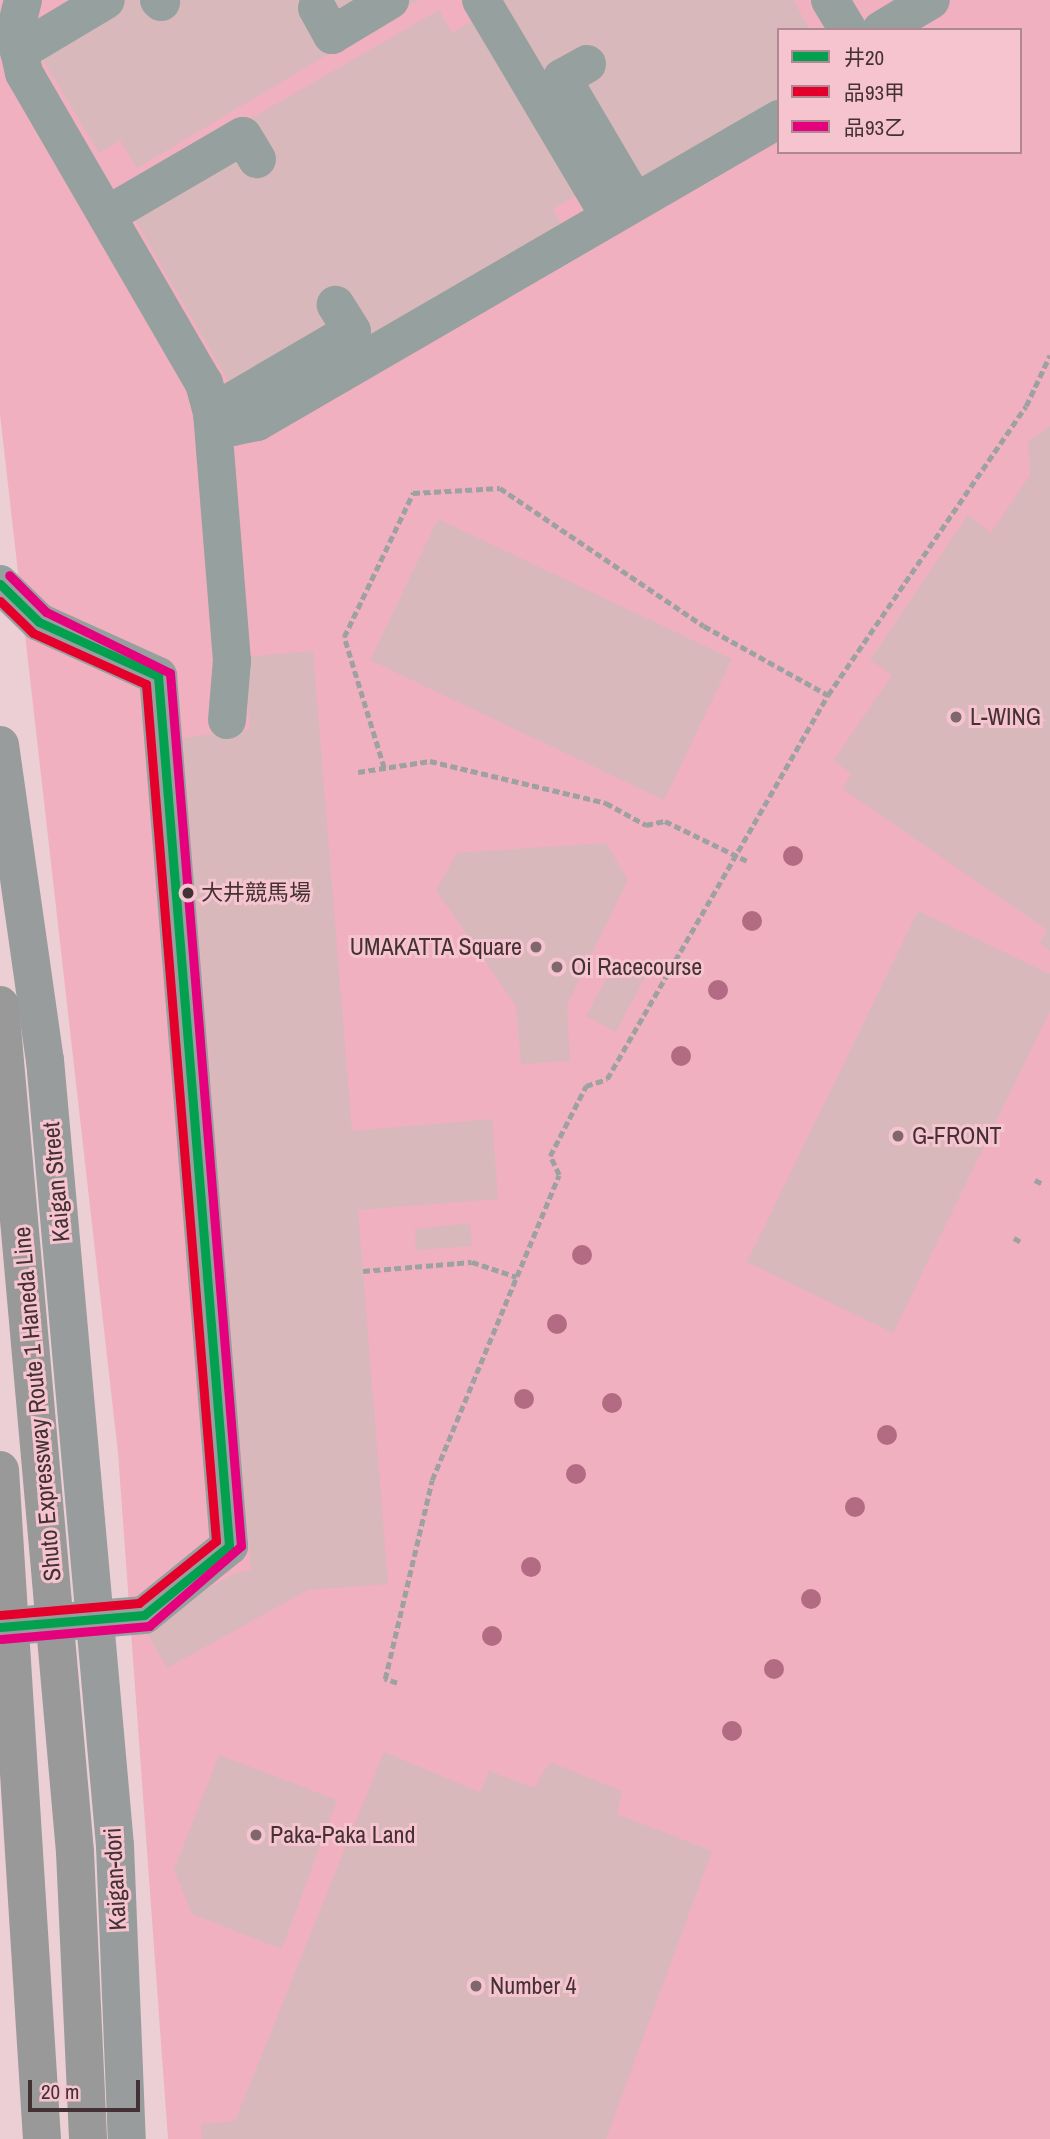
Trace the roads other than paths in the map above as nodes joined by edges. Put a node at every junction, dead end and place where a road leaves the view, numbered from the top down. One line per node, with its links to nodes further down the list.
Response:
1 (23, 0): 10 (lane)
2 (106, 0): 10 (lane)
3 (390, 0): 7 (lane)
4 (481, 0): 14 (lane)
5 (830, 0): 8 (lane)
6 (931, 0): 9 (lane)
7 (317, 8)
8 (847, 28)
9 (884, 28)
10 (19, 52): 15 (lane)
11 (587, 64): 14 (lane)
12 (777, 119): 14 (lane)
13 (257, 159): 15 (lane)
14 (623, 209): 17 (lane)
15 (107, 215): 17 (lane)
16 (336, 305): 17 (lane)
17 (212, 413): 19 (lane)
18 (0, 584): 23 (lane)
19 (227, 720)
20 (0, 745): 23 (main road, Kaigan Street)
21 (0, 1005): 26 (highway, Shuto Expressway Route 1 Haneda Line, bridge)
22 (0, 1470): 25 (highway, bridge)
23 (95, 1620): 24 (lane); 27 (main road, Kaigan-dori)
24 (0, 1627)
25 (42, 2139)
26 (88, 2139)
27 (127, 2139)

